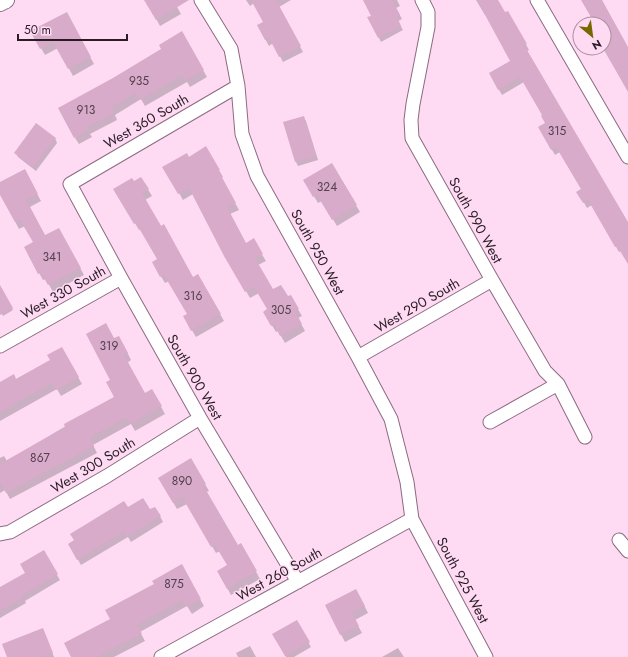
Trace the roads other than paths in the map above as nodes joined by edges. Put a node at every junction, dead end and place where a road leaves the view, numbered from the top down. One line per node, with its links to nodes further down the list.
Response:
1 (6, 0): 5 (street)
2 (201, 0): 6 (street, South 950 West)
3 (422, 0): 10 (street, South 990 West)
4 (537, 0): 7 (street)
5 (0, 3)
6 (238, 86): 8 (street, West 360 South); 12 (street, South 950 West)
7 (628, 157)
8 (70, 184): 9 (street, South 900 West)
9 (121, 278): 11 (street, West 330 South); 14 (street, South 900 West)
10 (492, 280): 12 (street, West 290 South); 13 (street, South 990 West)
11 (0, 346)
12 (358, 357): 17 (street, South 950 West)
13 (558, 384): 15 (street); 16 (street, South 990 West)
14 (200, 418): 18 (street, West 300 South); 21 (street, South 900 West)
15 (490, 422)
16 (585, 437)
17 (412, 519): 21 (street, West 260 South); 23 (street, South 925 West)
18 (0, 534)
19 (619, 540): 20 (street)
20 (628, 551)
21 (298, 582): 22 (street, West 260 South)
22 (161, 657)
23 (486, 657)

